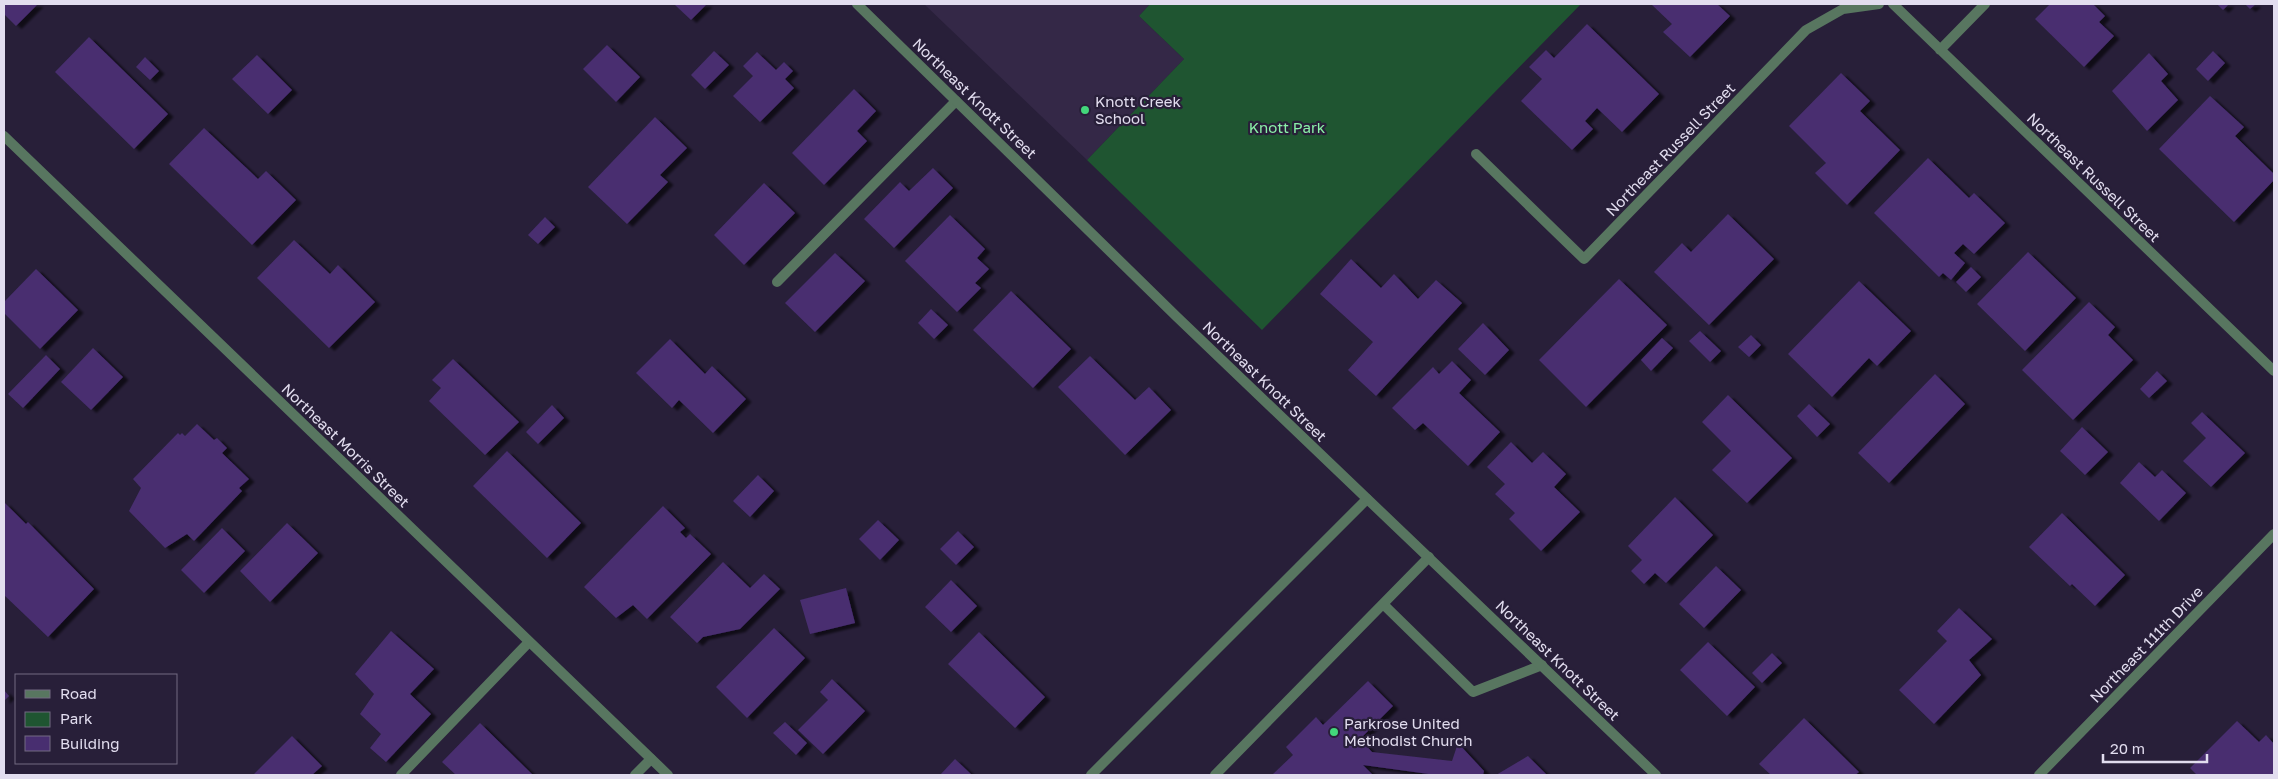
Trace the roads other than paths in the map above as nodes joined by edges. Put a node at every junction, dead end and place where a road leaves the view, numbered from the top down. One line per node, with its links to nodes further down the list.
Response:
1 (857, 4): 6 (street, Northeast Knott Street)
2 (1879, 4): 8 (street, Northeast Russell Street)
3 (1893, 4): 5 (street, Northeast Russell Street)
4 (1985, 4): 5 (street)
5 (1940, 50): 10 (street, Northeast Russell Street)
6 (956, 101): 9 (street); 11 (street, Northeast Knott Street)
7 (4, 136): 15 (street, Northeast Morris Street)
8 (1476, 154)
9 (777, 282)
10 (2274, 371)
11 (1368, 499): 13 (street, Northeast Knott Street); 21 (street)
12 (2274, 534): 24 (street, Northeast 111th Drive)
13 (1429, 557): 14 (street); 16 (street, Northeast Knott Street)
14 (1382, 604): 16 (street); 22 (street)
15 (529, 642): 17 (street, Northeast Morris Street); 18 (street)
16 (1542, 665): 23 (street, Northeast Knott Street)
17 (651, 759): 19 (street); 20 (street, Northeast Morris Street)
18 (401, 775)
19 (635, 775)
20 (668, 775)
21 (1092, 775)
22 (1215, 775)
23 (1656, 775)
24 (2039, 775)

